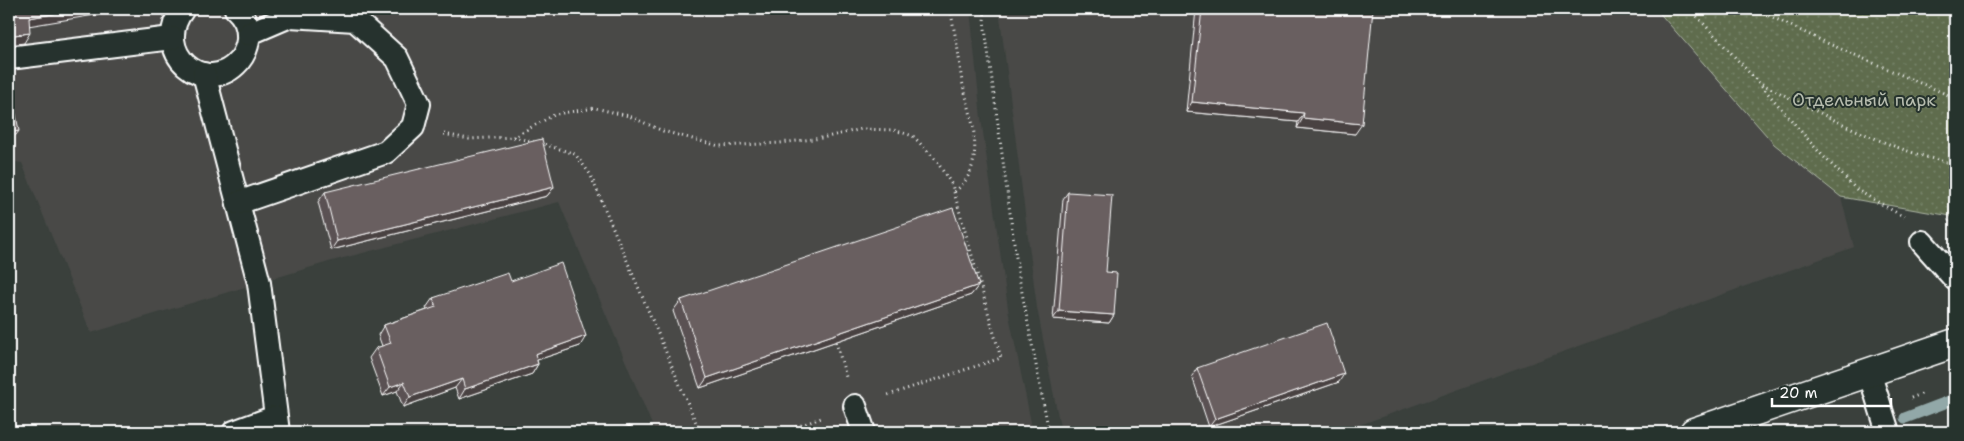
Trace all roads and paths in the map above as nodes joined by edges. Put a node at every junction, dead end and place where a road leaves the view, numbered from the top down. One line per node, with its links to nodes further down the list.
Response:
1 (184, 9): 8 (lane)
2 (236, 9): 7 (lane)
3 (951, 9): 16 (path)
4 (985, 9): 30 (path)
5 (1690, 9): 11 (path)
6 (1755, 9): 12 (path)
7 (248, 34): 10 (lane); 13 (lane)
8 (172, 38): 9 (lane); 10 (lane)
9 (9, 58)
10 (204, 74): 17 (lane)
11 (1759, 83): 15 (path); 18 (path)
12 (1955, 98)
13 (412, 127): 14 (path); 17 (lane)
14 (513, 138): 16 (path); 27 (path)
15 (1955, 164)
16 (954, 192): 23 (path)
17 (238, 203): 25 (lane)
18 (1922, 242): 19 (lane)
19 (1955, 279)
20 (1955, 343): 21 (main road)
21 (1869, 372): 24 (lane); 31 (main road)
22 (1928, 392): 24 (path)
23 (855, 406): 28 (path); 29 (lane)
24 (1882, 408): 32 (lane)
25 (276, 425): 26 (lane)
26 (234, 432)
27 (700, 432)
28 (782, 432)
29 (864, 432)
30 (1048, 432)
31 (1694, 432)
32 (1888, 432)

